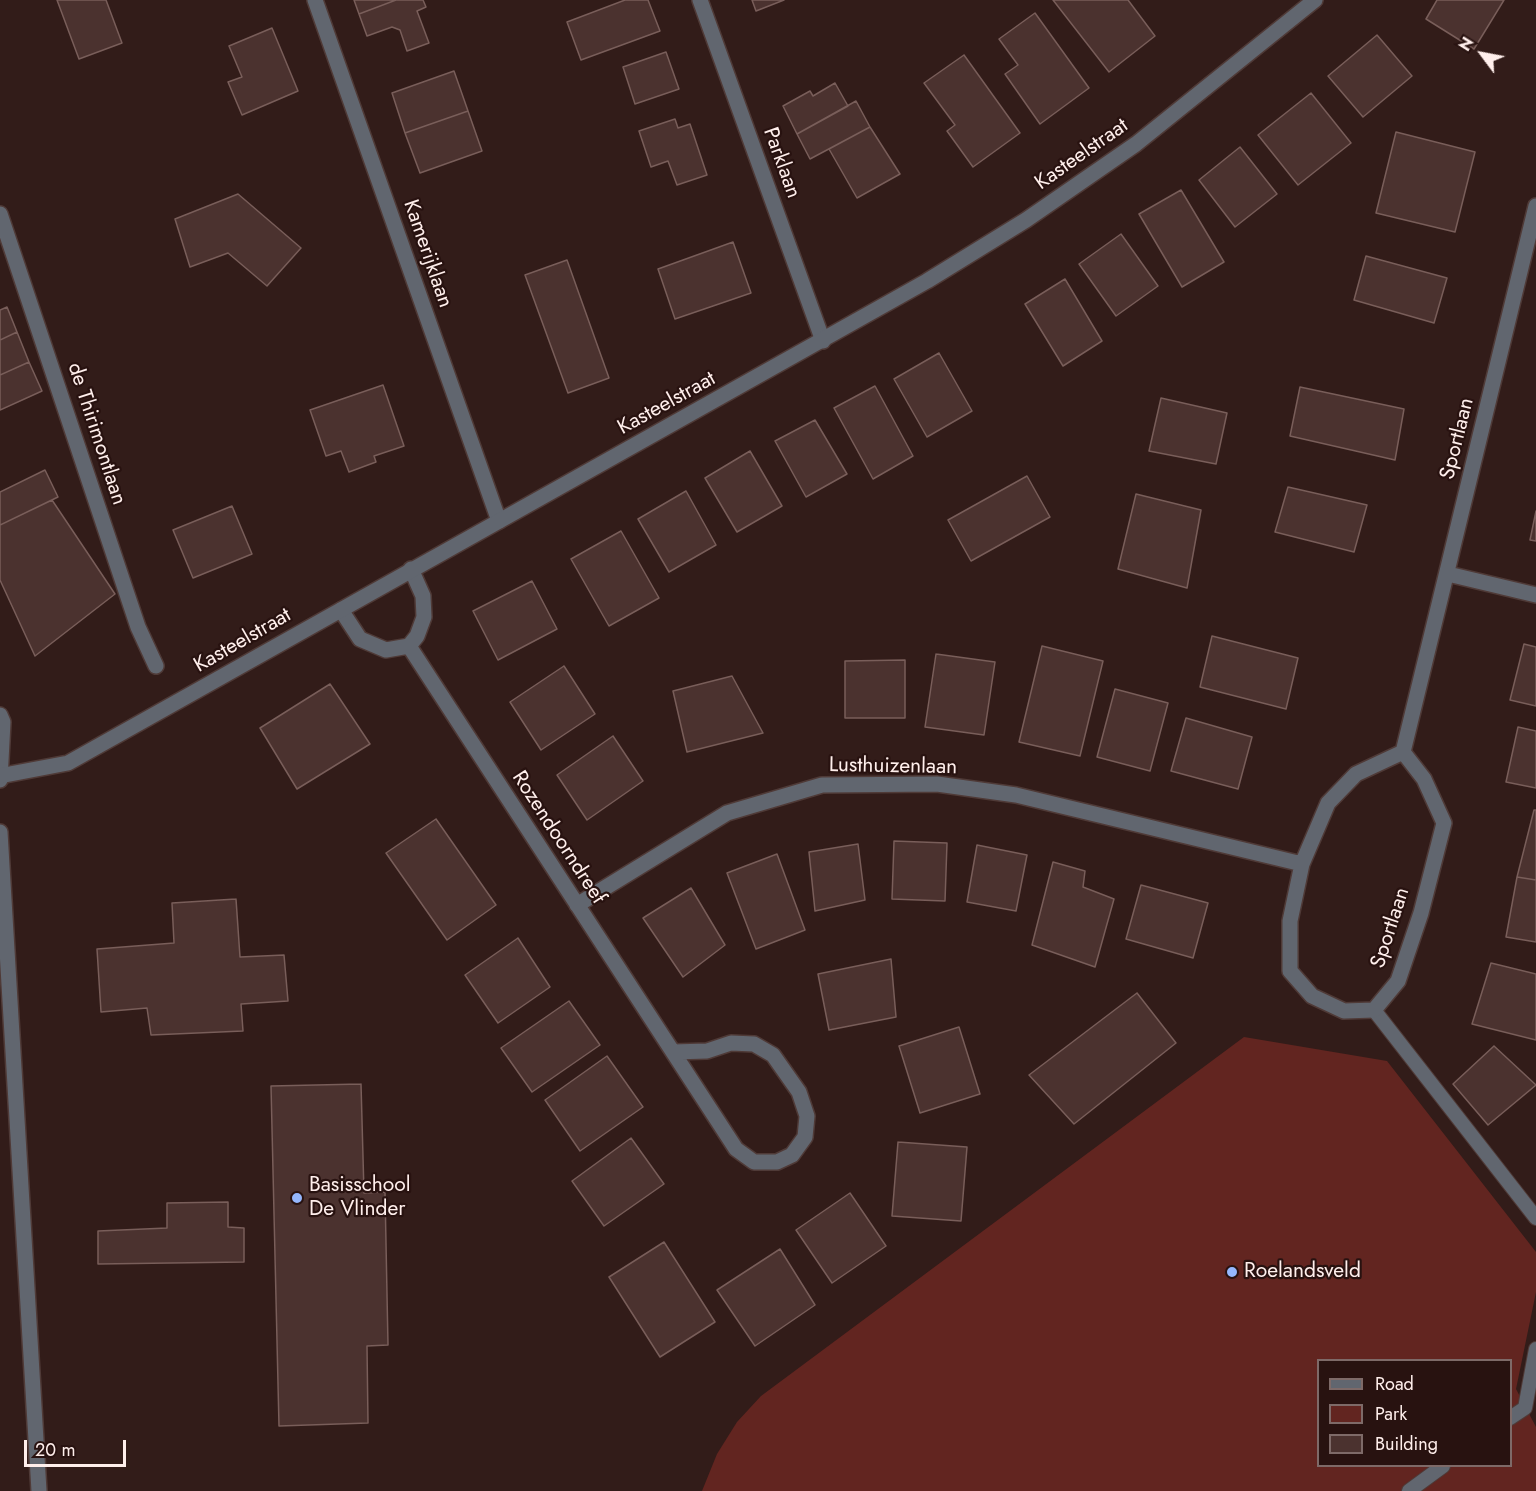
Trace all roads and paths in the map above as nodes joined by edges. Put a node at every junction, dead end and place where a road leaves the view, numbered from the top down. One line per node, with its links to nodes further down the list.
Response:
1 (315, 0): 7 (street, Kamerijklaan)
2 (700, 0): 6 (street, Parklaan)
3 (1315, 0): 6 (street, Kasteelstraat)
4 (1536, 206): 9 (street, Sportlaan)
5 (0, 214): 13 (street, de Thirimontlaan)
6 (823, 341): 7 (street, Kasteelstraat)
7 (500, 521): 8 (street, Kasteelstraat)
8 (411, 569): 11 (street, Kasteelstraat); 12 (street)
9 (1448, 574): 10 (street); 15 (street, Sportlaan)
10 (1536, 595)
11 (341, 610): 12 (street); 16 (street, Kasteelstraat)
12 (409, 646): 20 (street, Rozendoorndreef)
13 (156, 666)
14 (0, 715): 16 (street)
15 (1403, 752): 19 (street); 21 (street, Sportlaan)
16 (0, 776): 17 (street)
17 (0, 780)
18 (0, 832): 27 (street)
19 (1302, 864): 20 (street, Lusthuizenlaan); 21 (street)
20 (577, 905): 22 (street, Rozendoorndreef)
21 (1374, 1010): 23 (lane)
22 (673, 1052): 22 (street, Rozendoorndreef)
23 (1536, 1218)
24 (1536, 1349): 25 (lane)
25 (1512, 1417)
26 (1442, 1467): 28 (lane)
27 (39, 1491)
28 (1409, 1491)

